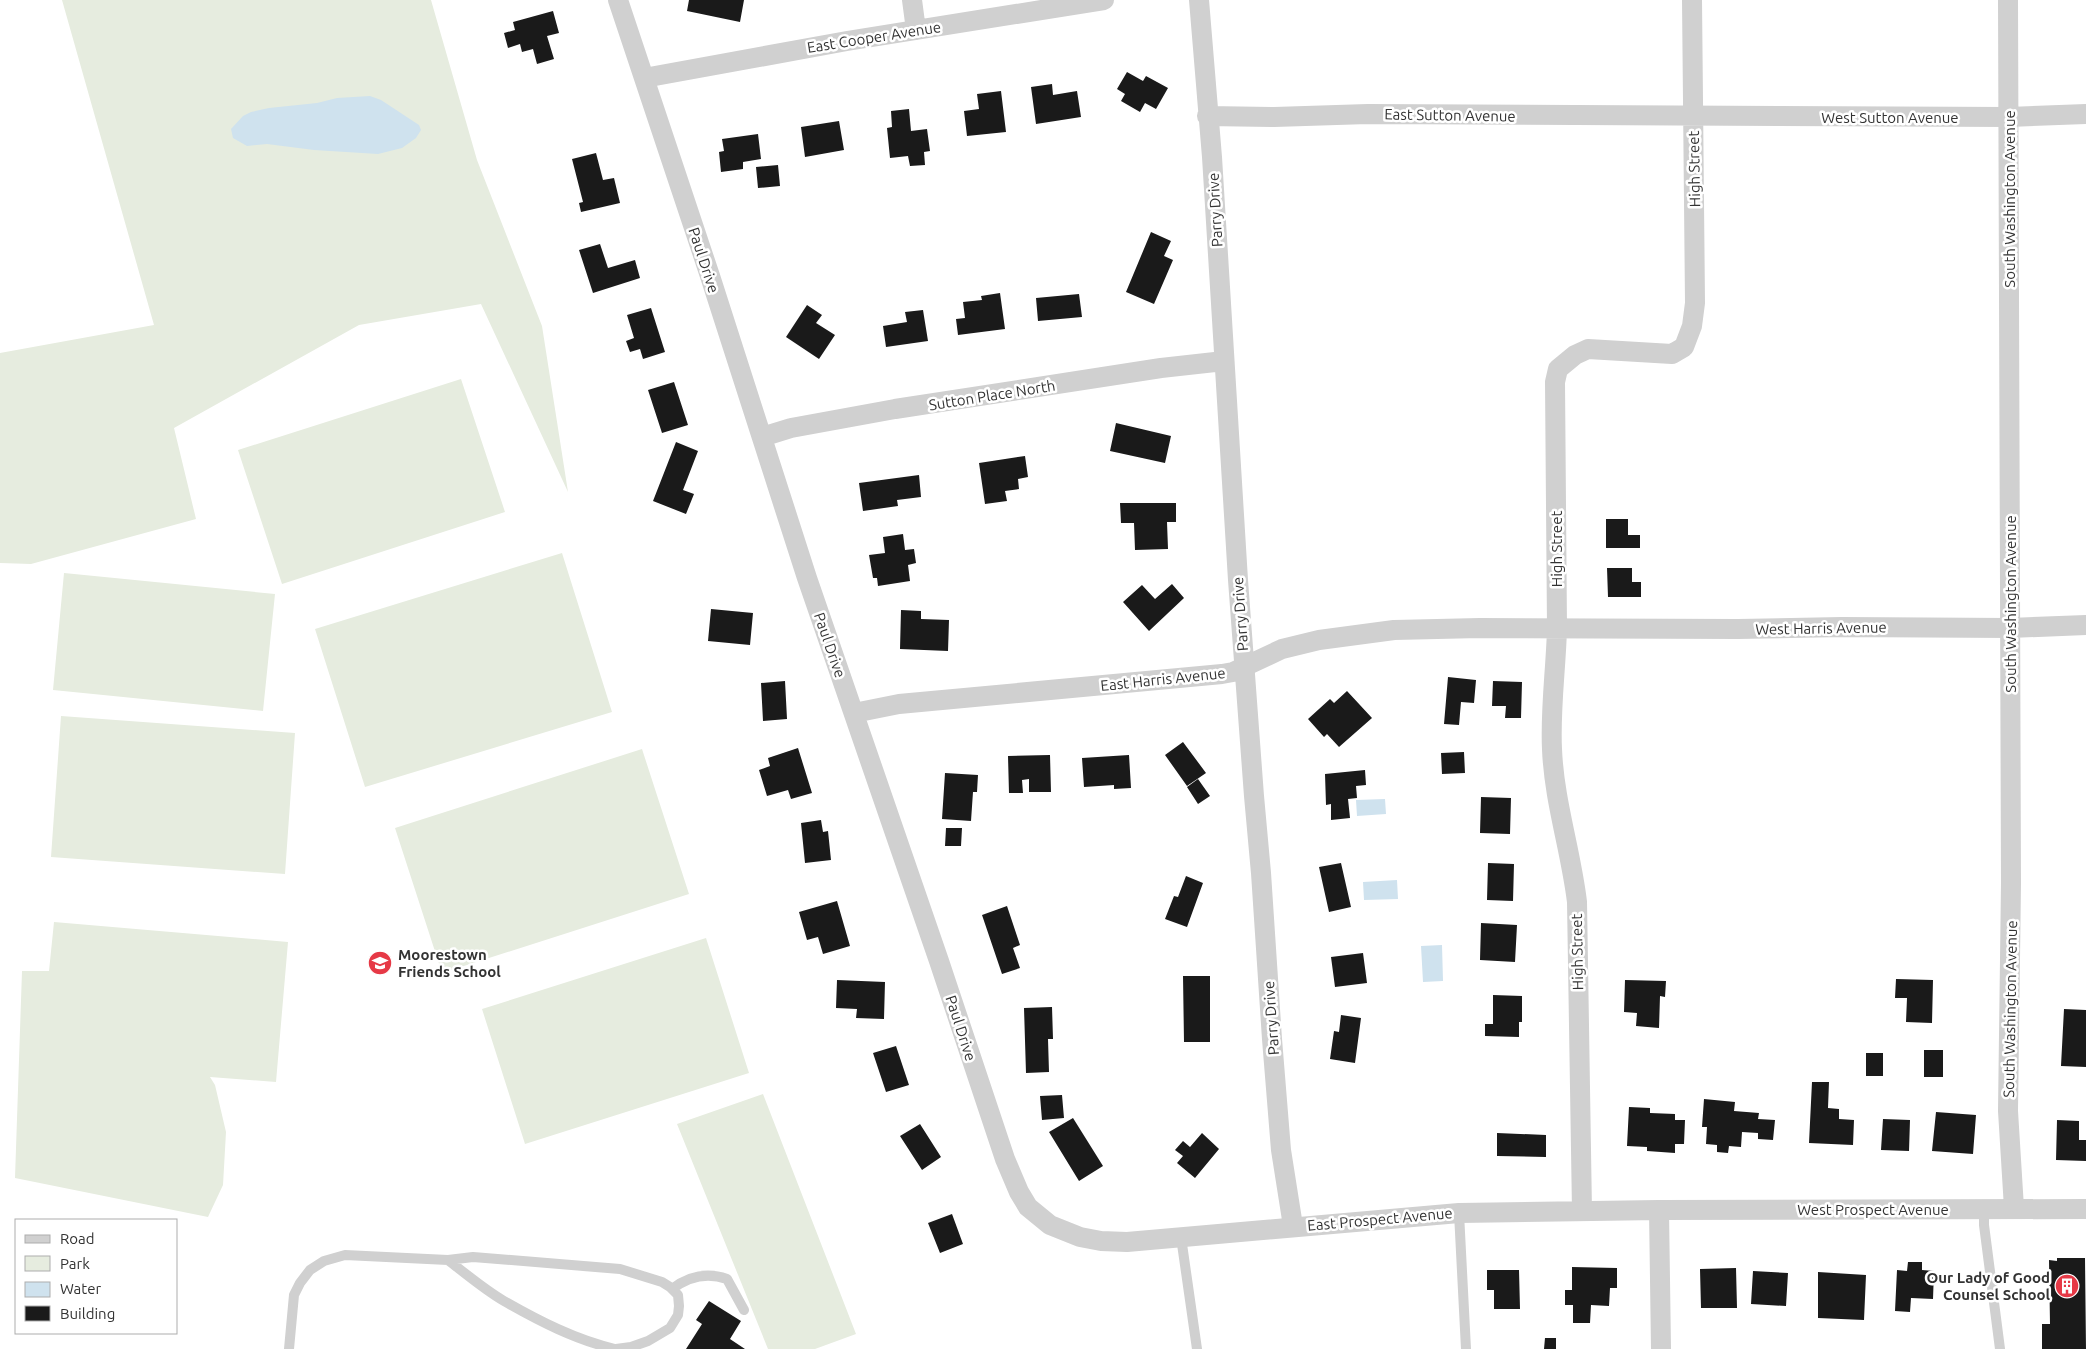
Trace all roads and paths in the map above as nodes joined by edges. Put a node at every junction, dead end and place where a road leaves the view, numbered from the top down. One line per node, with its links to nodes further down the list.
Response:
1 (618, 0): 8 (street, Paul Drive)
2 (912, 0): 7 (street)
3 (1104, 0): 7 (street, East Cooper Avenue)
4 (1199, 0): 11 (street, Parry Drive)
5 (1692, 0): 10 (street, High Street)
6 (2008, 0): 12 (street, South Washington Avenue)
7 (916, 30): 8 (street, East Cooper Avenue)
8 (644, 78): 14 (street, Paul Drive)
9 (2086, 114): 12 (street, West Sutton Avenue)
10 (1693, 115): 11 (street, East Sutton Avenue); 12 (street, West Sutton Avenue); 17 (street, High Street)
11 (1207, 116): 13 (street, Parry Drive)
12 (2009, 117): 16 (street, South Washington Avenue)
13 (1224, 361): 14 (street, Sutton Place North); 18 (street, Parry Drive)
14 (762, 437): 19 (street, Paul Drive)
15 (2086, 625): 16 (street, West Harris Avenue)
16 (2010, 628): 17 (street, West Harris Avenue); 21 (street, South Washington Avenue)
17 (1557, 629): 18 (street, East Harris Avenue); 24 (street, High Street)
18 (1244, 667): 19 (street, East Harris Avenue); 26 (street, Parry Drive)
19 (854, 714): 28 (street, Paul Drive)
20 (1984, 1208): 21 (street, West Prospect Avenue); 23 (street, West Prospect Avenue); 37 (lane)
21 (2014, 1208): 22 (street, West Prospect Avenue)
22 (2086, 1209)
23 (1659, 1210): 24 (street, East Prospect Avenue); 36 (street)
24 (1582, 1211): 25 (street, East Prospect Avenue)
25 (1459, 1213): 26 (street, East Prospect Avenue); 35 (lane)
26 (1293, 1226): 27 (street, East Prospect Avenue)
27 (1181, 1237): 28 (street, East Prospect Avenue); 34 (lane)
28 (1101, 1241)
29 (448, 1260): 30 (lane); 32 (lane); 33 (lane)
30 (672, 1289): 31 (lane); 33 (lane)
31 (744, 1310)
32 (290, 1349)
33 (615, 1349)
34 (1197, 1349)
35 (1466, 1349)
36 (1661, 1349)
37 (2000, 1349)

